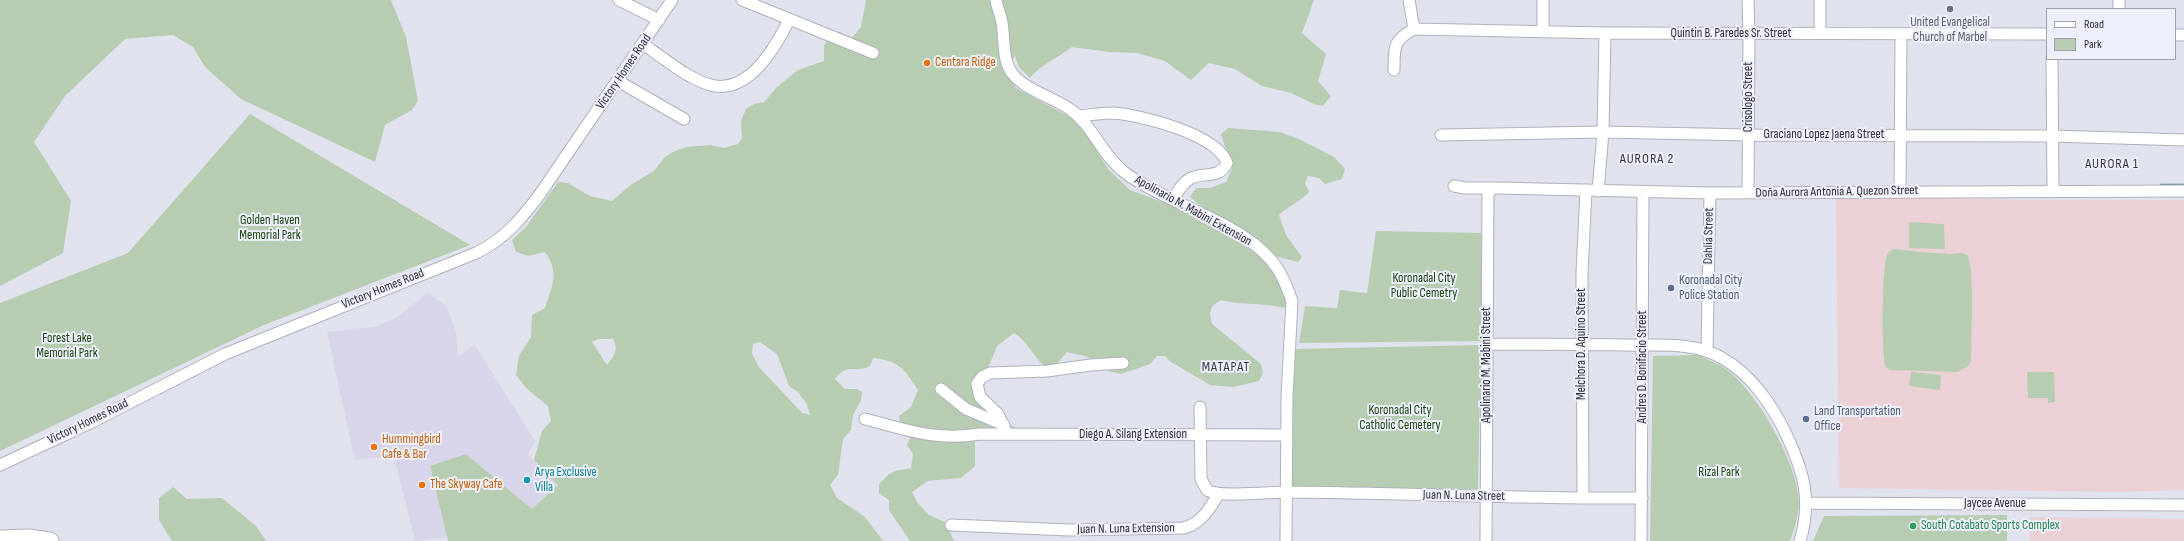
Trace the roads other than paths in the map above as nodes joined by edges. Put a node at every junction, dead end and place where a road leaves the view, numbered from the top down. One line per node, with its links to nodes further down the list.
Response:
1 (619, 0): 9 (street)
2 (672, 0): 9 (street, Victory Homes Road)
3 (742, 0): 10 (street)
4 (996, 0): 23 (street, Apolinario M. Mabini Extension)
5 (1409, 0): 11 (street)
6 (1543, 0): 12 (street)
7 (1748, 0): 15 (street, Crisologo Street)
8 (1820, 0): 14 (street)
9 (659, 20): 18 (street, Victory Homes Road)
10 (789, 20): 18 (street); 19 (street)
11 (1414, 29): 12 (street, Quintin B. Paredes Sr. Street); 21 (street)
12 (1543, 32): 13 (street, Quintin B. Paredes Sr. Street)
13 (1605, 33): 15 (street, Quintin B. Paredes Sr. Street); 25 (street)
14 (1820, 33): 15 (street, Quintin B. Paredes Sr. Street); 17 (street, Quintin B. Paredes Sr. Street)
15 (1750, 34): 27 (street, Crisologo Street)
16 (2046, 34): 17 (street, Quintin B. Paredes Sr. Street)
17 (1901, 35): 28 (street)
18 (643, 44): 22 (street, Victory Homes Road)
19 (873, 53)
20 (2052, 60): 29 (street)
21 (1394, 70)
22 (618, 81): 24 (street); 53 (street, Victory Homes Road)
23 (1079, 116): 41 (street, Apolinario M. Mabini Extension); 41 (street)
24 (684, 119)
25 (1603, 132): 26 (street, Graciano Lopez Jaena Street); 27 (street, Graciano Lopez Jaena Street); 34 (street)
26 (1441, 135)
27 (1749, 135): 28 (street, Graciano Lopez Jaena Street); 40 (street, Crisologo Street)
28 (1901, 135): 29 (street, Graciano Lopez Jaena Street); 35 (street)
29 (2052, 136): 30 (street, Graciano Lopez Jaena Street); 38 (street)
30 (2184, 140)
31 (1454, 186): 32 (street, Doña Aurora Antonia A. Quezon Street)
32 (1491, 189): 33 (street, Doña Aurora Antonia A. Quezon Street); 42 (street, Apolinario M. Mabini Street)
33 (1586, 190): 34 (street, Doña Aurora Antonia A. Quezon Street); 43 (street, Melchora D. Aquino Street)
34 (1598, 191): 37 (street, Doña Aurora Antonia A. Quezon Street)
35 (1900, 191): 38 (street, Doña Aurora Antonia A. Quezon Street); 40 (street, Doña Aurora Antonia A. Quezon Street)
36 (2184, 191): 38 (street, Doña Aurora Antonia A. Quezon Street)
37 (1642, 192): 39 (street, Doña Aurora Antonia A. Quezon Street); 44 (street, Andres D. Bonifacio Street)
38 (2053, 192)
39 (1710, 193): 40 (street, Doña Aurora Antonia A. Quezon Street); 45 (street, Dahlia Street)
40 (1748, 193)
41 (1174, 200): 52 (street, Apolinario M. Mabini Extension)
42 (1488, 344): 43 (street); 56 (street, Apolinario M. Mabini Street)
43 (1582, 344): 44 (street); 57 (street, Melchora D. Aquino Street)
44 (1643, 345): 45 (street); 58 (street, Andres D. Bonifacio Street)
45 (1707, 351): 59 (street)
46 (1123, 363): 50 (street)
47 (941, 389): 50 (street)
48 (1200, 406): 51 (street)
49 (865, 419): 50 (street, Diego A. Silang Extension)
50 (1005, 430): 51 (street, Diego A. Silang Extension)
51 (1201, 435): 52 (street, Diego A. Silang Extension); 55 (street)
52 (1287, 435): 54 (street, Apolinario M. Mabini Extension)
53 (0, 465)
54 (1286, 492): 55 (street); 56 (street, Juan N. Luna Street); 64 (street, Apolinario M. Mabini Extension)
55 (1218, 494): 61 (street, Juan N. Luna Extension)
56 (1486, 497): 57 (street, Juan N. Luna Street); 65 (street, Apolinario M. Mabini Street)
57 (1583, 498): 58 (street, Juan N. Luna Street)
58 (1642, 498): 66 (street, Andres D. Bonifacio Street)
59 (1807, 502): 60 (street, Jaycee Avenue); 67 (street)
60 (2184, 505)
61 (951, 525)
62 (0, 539): 63 (highway)
63 (50, 541)
64 (1286, 541)
65 (1486, 541)
66 (1641, 541)
67 (1800, 541)

